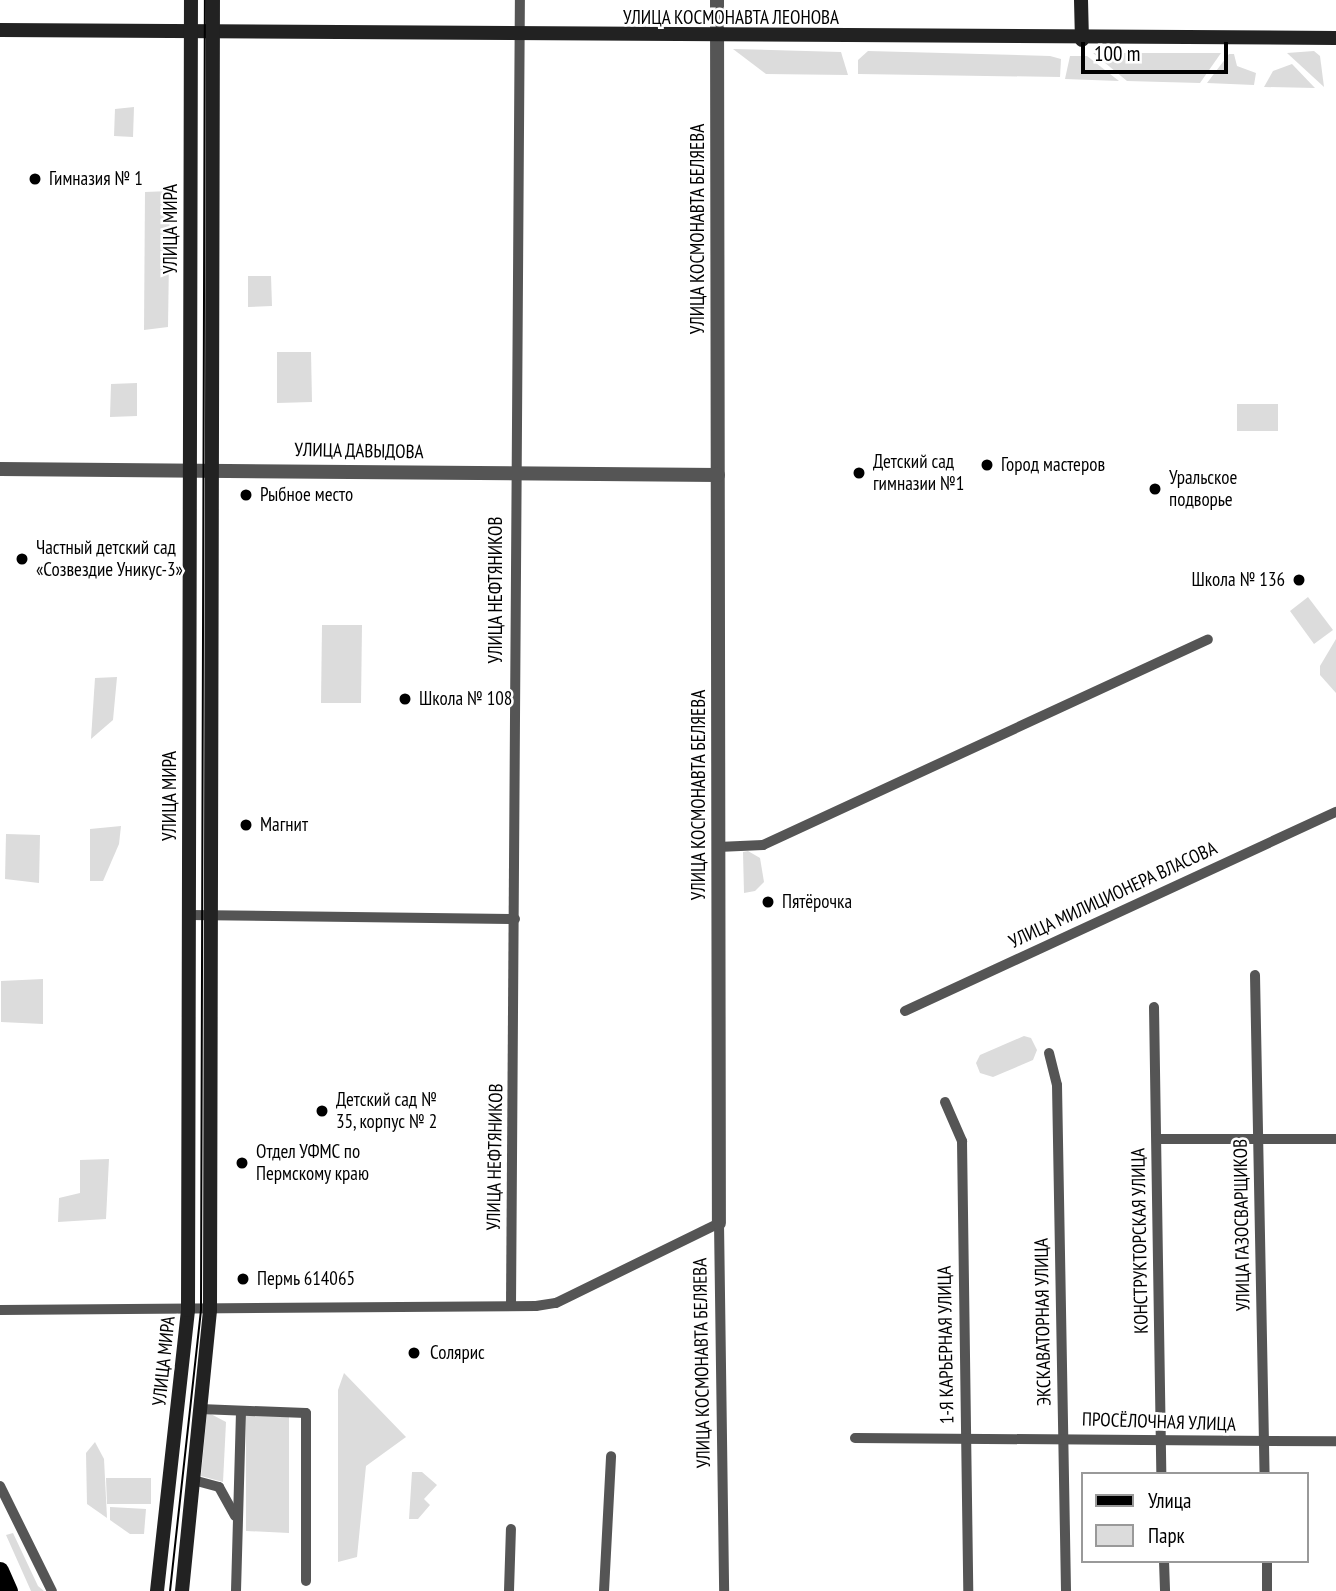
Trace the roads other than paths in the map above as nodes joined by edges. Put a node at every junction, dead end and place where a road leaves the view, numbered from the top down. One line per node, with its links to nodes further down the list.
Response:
1 (191, 0): 7 (main road, УЛИЦА МИРА)
2 (213, 0): 8 (main road)
3 (520, 0): 9 (street, УЛИЦА НЕФТЯНИКОВ)
4 (717, 0): 10 (street, УЛИЦА КОСМОНАВТА БЕЛЯЕВА)
5 (1081, 0): 12 (main road)
6 (0, 30): 7 (main road, УЛИЦА КОСМОНАВТА ЛЕОНОВА)
7 (191, 32): 8 (main road, УЛИЦА КОСМОНАВТА ЛЕОНОВА); 14 (main road, УЛИЦА МИРА)
8 (213, 32): 9 (main road, УЛИЦА КОСМОНАВТА ЛЕОНОВА); 15 (main road)
9 (520, 36): 10 (main road, УЛИЦА КОСМОНАВТА ЛЕОНОВА); 16 (street, УЛИЦА НЕФТЯНИКОВ)
10 (717, 38): 12 (main road, УЛИЦА КОСМОНАВТА ЛЕОНОВА); 17 (street, УЛИЦА КОСМОНАВТА БЕЛЯЕВА)
11 (1336, 38): 12 (main road, УЛИЦА КОСМОНАВТА ЛЕОНОВА)
12 (1082, 40)
13 (0, 469): 14 (street, УЛИЦА ДАВЫДОВА)
14 (190, 469): 15 (street, УЛИЦА ДАВЫДОВА); 21 (main road, УЛИЦА МИРА)
15 (212, 470): 16 (street, УЛИЦА ДАВЫДОВА); 22 (main road)
16 (514, 472): 17 (street, УЛИЦА ДАВЫДОВА); 23 (street, УЛИЦА НЕФТЯНИКОВ)
17 (718, 475): 20 (street, УЛИЦА КОСМОНАВТА БЕЛЯЕВА)
18 (1208, 639): 20 (street)
19 (1336, 812): 26 (street, УЛИЦА МИЛИЦИОНЕРА ВЛАСОВА)
20 (718, 848): 32 (street, УЛИЦА КОСМОНАВТА БЕЛЯЕВА)
21 (189, 915): 22 (street); 35 (main road, УЛИЦА МИРА)
22 (211, 915): 23 (street); 36 (main road)
23 (515, 919): 33 (street, УЛИЦА НЕФТЯНИКОВ)
24 (1255, 975): 31 (street, УЛИЦА ГАЗОСВАРЩИКОВ)
25 (1154, 1007): 29 (street, КОНСТРУКТОРСКАЯ УЛИЦА)
26 (905, 1011)
27 (1049, 1053): 39 (street, ЭКСКАВАТОРНАЯ УЛИЦА)
28 (945, 1102): 41 (street, 1-Я КАРЬЕРНАЯ УЛИЦА)
29 (1157, 1139): 31 (street); 40 (street, КОНСТРУКТОРСКАЯ УЛИЦА)
30 (1336, 1139): 31 (street)
31 (1258, 1140): 44 (street, УЛИЦА ГАЗОСВАРЩИКОВ)
32 (719, 1223): 33 (street); 63 (street, УЛИЦА КОСМОНАВТА БЕЛЯЕВА)
33 (511, 1306): 36 (street)
34 (0, 1310): 35 (street)
35 (188, 1310): 36 (street); 58 (main road, УЛИЦА МИРА)
36 (210, 1310): 37 (main road)
37 (200, 1409): 38 (street); 48 (main road)
38 (241, 1412): 50 (street); 55 (street)
39 (1062, 1436): 40 (street, ПРОСЁЛОЧНАЯ УЛИЦА); 41 (street, ПРОСЁЛОЧНАЯ УЛИЦА); 65 (street, ЭКСКАВАТОРНАЯ УЛИЦА)
40 (1160, 1436): 44 (street, ПРОСЁЛОЧНАЯ УЛИЦА); 46 (street, КОНСТРУКТОРСКАЯ УЛИЦА)
41 (965, 1437): 42 (street, ПРОСЁЛОЧНАЯ УЛИЦА); 64 (street, 1-Я КАРЬЕРНАЯ УЛИЦА)
42 (855, 1438)
43 (1336, 1441): 44 (street, ПРОСЁЛОЧНАЯ УЛИЦА)
44 (1265, 1443): 47 (street, УЛИЦА ГАЗОСВАРЩИКОВ)
45 (611, 1456): 62 (street)
46 (1161, 1472)
47 (1265, 1472)
48 (193, 1480): 50 (street); 59 (main road)
49 (0, 1486): 57 (street)
50 (237, 1521): 60 (street)
51 (511, 1529): 61 (street)
52 (1164, 1563): 66 (street)
53 (1266, 1563): 67 (street)
54 (0, 1571): 56 (main road)
55 (306, 1581)
56 (9, 1591)
57 (52, 1591)
58 (157, 1591)
59 (182, 1591)
60 (236, 1591)
61 (509, 1591)
62 (604, 1591)
63 (724, 1591)
64 (968, 1591)
65 (1066, 1591)
66 (1165, 1591)
67 (1267, 1591)

